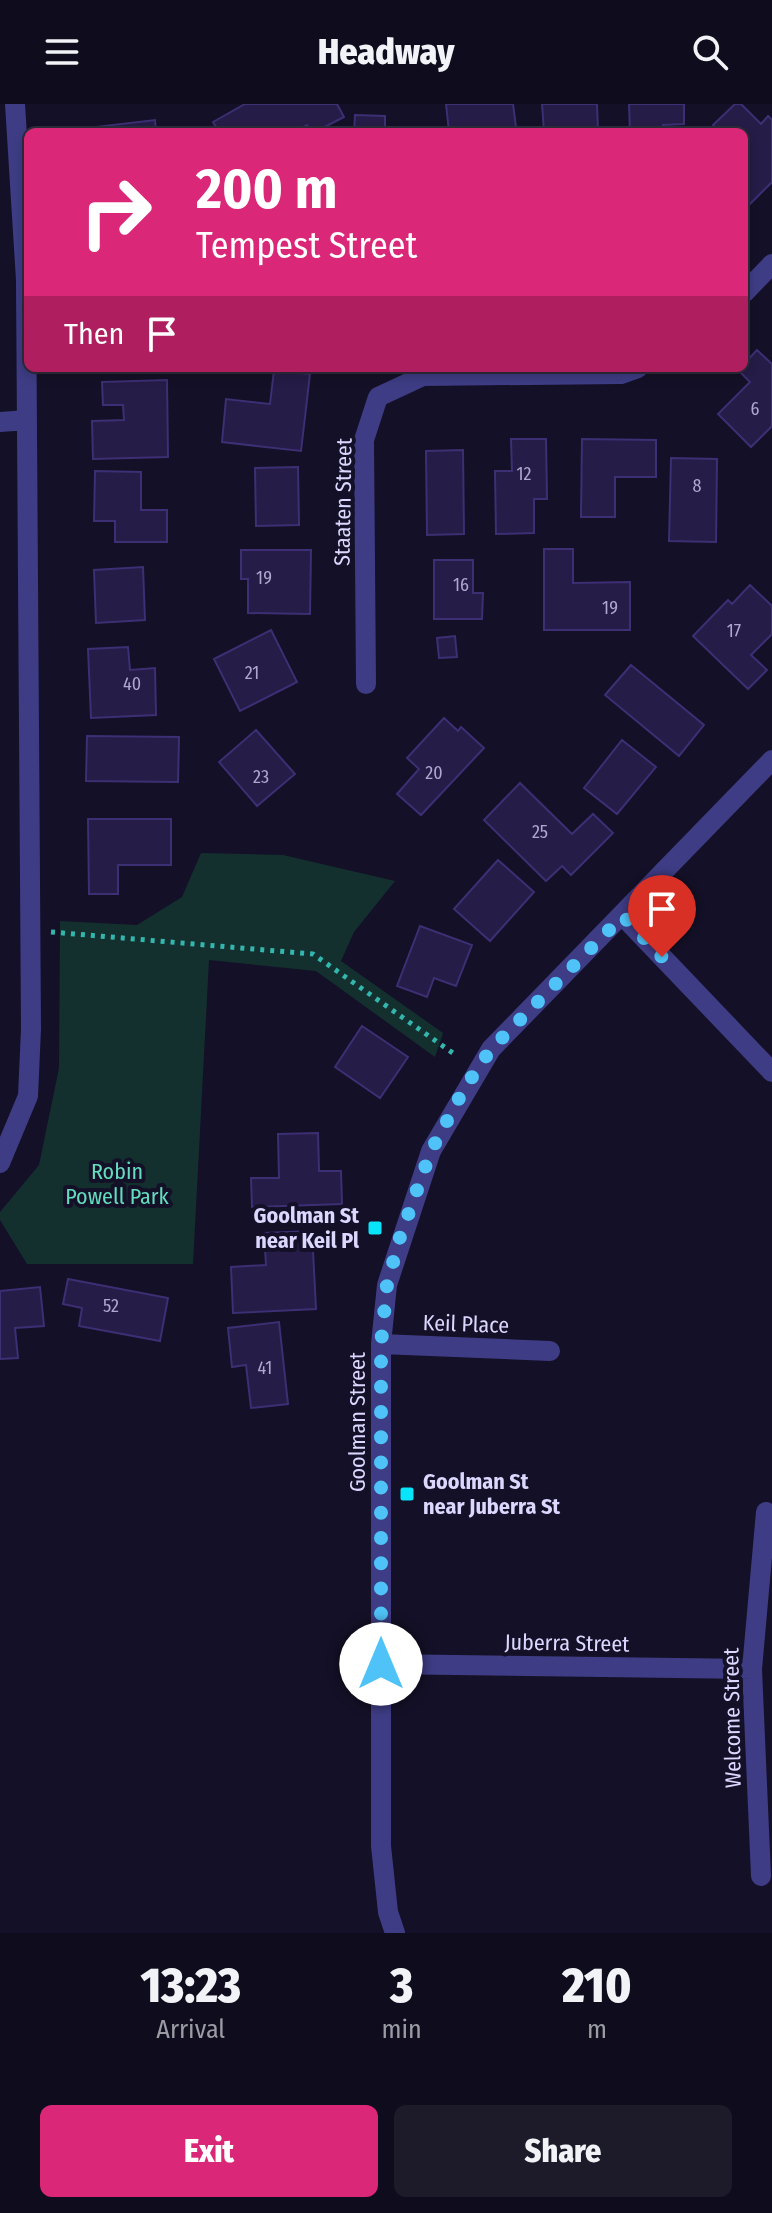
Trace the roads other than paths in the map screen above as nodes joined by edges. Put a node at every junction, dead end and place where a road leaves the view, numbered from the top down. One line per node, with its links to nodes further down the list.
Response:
1 (15, 104): 2 (street)
2 (24, 248)
3 (772, 264): 4 (street)
4 (748, 289)
5 (27, 372): 7 (street)
6 (627, 372): 9 (street, Staaten Street)
7 (27, 420): 8 (street); 13 (street)
8 (0, 422)
9 (366, 684)
10 (772, 760): 11 (street, Goolman Street)
11 (623, 916): 12 (street); 14 (street, Goolman Street)
12 (772, 1072)
13 (0, 1163)
14 (381, 1344): 15 (street, Keil Place); 17 (street, Goolman Street)
15 (550, 1351)
16 (766, 1512): 18 (street, Welcome Street)
17 (381, 1664): 18 (street, Juberra Street); 20 (street, Goolman Street)
18 (752, 1669): 19 (street, Welcome Street)
19 (761, 1876)
20 (395, 1933)

